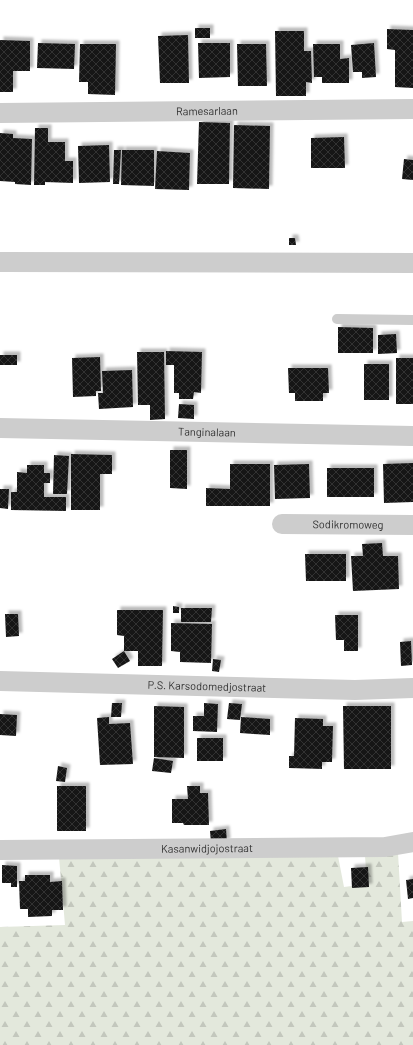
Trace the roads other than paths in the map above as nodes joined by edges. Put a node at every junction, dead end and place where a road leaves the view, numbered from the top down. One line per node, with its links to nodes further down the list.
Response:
1 (413, 109): 2 (street, Ramesarlaan)
2 (0, 113)
3 (0, 262): 4 (street)
4 (413, 264)
5 (337, 319): 6 (lane)
6 (413, 320)
7 (0, 428): 8 (street, Tanginalaan)
8 (413, 436)
9 (282, 524): 10 (street, Sodikromoweg)
10 (413, 525)
11 (0, 681): 12 (street, P.S. Karsodomedjostraat)
12 (413, 688)
13 (413, 842): 14 (street, Kasanwidjojostraat)
14 (0, 850)

